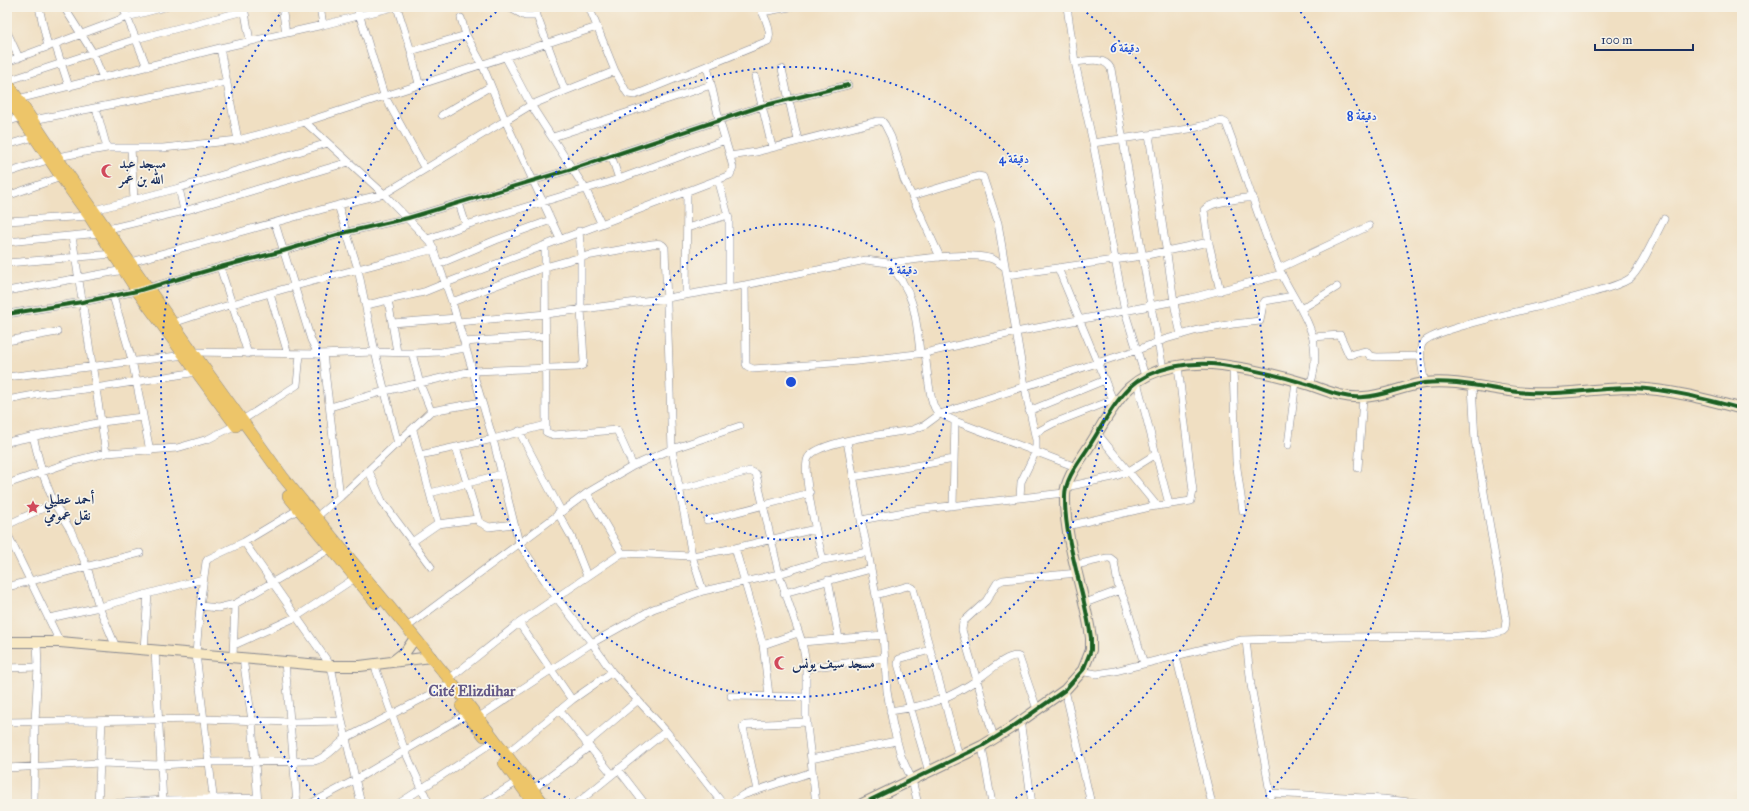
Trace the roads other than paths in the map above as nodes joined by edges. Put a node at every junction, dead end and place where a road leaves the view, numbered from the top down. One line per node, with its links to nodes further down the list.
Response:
1 (39, 7): 29 (street)
2 (64, 7): 24 (street)
3 (123, 7): 18 (street)
4 (165, 7): 18 (street)
5 (282, 7): 23 (street)
6 (320, 7): 20 (street)
7 (393, 7): 16 (street)
8 (397, 7): 31 (street)
9 (508, 7): 17 (street)
10 (536, 7): 17 (street)
11 (589, 7): 21 (street)
12 (790, 7): 15 (street)
13 (1067, 7): 36 (street)
14 (244, 9): 26 (street); 27 (street)
15 (761, 10): 39 (street)
16 (358, 11): 20 (street); 53 (street)
17 (537, 16): 28 (street)
18 (127, 18): 24 (street); 26 (street)
19 (461, 18): 25 (street)
20 (323, 25): 23 (street)
21 (597, 27): 28 (street); 42 (street)
22 (7, 32): 34 (street)
23 (286, 33): 27 (street)
24 (81, 34): 29 (street); 32 (street)
25 (466, 35): 31 (street); 38 (street)
26 (136, 39): 32 (street); 40 (street)
27 (250, 41): 30 (street)
28 (546, 43): 33 (street); 52 (street)
29 (52, 45): 34 (street); 37 (street)
30 (220, 48): 40 (street); 46 (street)
31 (411, 51): 47 (street)
32 (92, 53): 37 (street); 44 (street)
33 (505, 56): 38 (street); 56 (street)
34 (18, 58): 35 (street)
35 (7, 62)
36 (1075, 62): 72 (street); 74 (street)
37 (61, 64): 45 (street); 50 (street)
38 (482, 64): 47 (street); 51 (street)
39 (707, 66): 42 (street); 48 (street)
40 (147, 67): 44 (street)
41 (782, 70): 55 (street)
42 (615, 71): 52 (street)
43 (755, 77): 57 (street)
44 (102, 78): 50 (street)
45 (7, 81): 54 (main road)
46 (227, 82): 58 (street); 69 (street)
47 (419, 84): 53 (street)
48 (711, 85): 61 (street); 68 (street)
49 (848, 85): 55 (street)
50 (69, 86): 54 (street)
51 (491, 86): 59 (street); 63 (street)
52 (565, 91): 56 (street)
53 (384, 96): 65 (street); 83 (street)
54 (10, 98): 60 (main road); 62 (main road)
55 (789, 99): 57 (street); 71 (street)
56 (531, 105): 63 (street); 68 (street)
57 (762, 106): 61 (street); 78 (street)
58 (96, 108): 62 (street); 76 (street)
59 (442, 115)
60 (21, 117): 64 (street); 67 (main road)
61 (719, 119): 70 (street); 79 (street)
62 (33, 120): 81 (main road)
63 (505, 120): 83 (street); 89 (street)
64 (7, 122)
65 (305, 122): 69 (street); 73 (street)
66 (1149, 135): 72 (street); 96 (street); 123 (street)
67 (34, 137): 75 (street); 81 (main road)
68 (553, 137): 84 (street)
69 (238, 140): 77 (street)
70 (726, 140): 80 (street); 87 (street)
71 (798, 140): 78 (street); 95 (street)
72 (1122, 140): 74 (street); 126 (street)
73 (328, 143): 82 (street); 90 (street)
74 (1093, 143): 130 (street)
75 (7, 145)
76 (107, 148): 77 (street); 81 (street)
77 (131, 148): 97 (street)
78 (772, 148): 80 (street)
79 (611, 155): 84 (street); 87 (street)
80 (730, 156): 88 (street)
81 (53, 159): 85 (street); 86 (main road); 102 (main road)
82 (349, 162): 93 (street); 101 (street)
83 (425, 169): 93 (street)
84 (572, 169): 89 (street); 91 (street)
85 (7, 173)
86 (61, 177): 94 (street); 102 (main road)
87 (619, 179): 91 (street)
88 (718, 179): 92 (street); 103 (street)
89 (534, 181): 98 (street); 99 (street)
90 (178, 188): 97 (street); 101 (street)
91 (586, 190): 99 (street); 108 (street)
92 (687, 191): 108 (street); 112 (street)
93 (384, 194): 100 (street); 104 (street)
94 (7, 196)
95 (912, 196): 129 (street); 137 (street)
96 (1253, 197): 120 (street); 140 (street)
97 (134, 200): 102 (street)
98 (459, 203): 104 (street); 110 (street)
99 (544, 203): 106 (street); 110 (street)
100 (338, 206): 109 (street); 115 (street)
101 (184, 211): 113 (street)
102 (91, 213): 107 (street); 113 (main road)
103 (728, 215): 112 (street); 146 (street)
104 (408, 218): 115 (street); 117 (street)
105 (1664, 219): 191 (street)
106 (551, 220): 118 (street); 133 (street)
107 (7, 221)
108 (601, 223): 114 (street)
109 (275, 224): 124 (street); 134 (street)
110 (466, 225): 117 (street)
111 (1369, 226): 140 (street)
112 (687, 228): 153 (street)
113 (104, 231): 116 (street); 125 (main road); 134 (main road)
114 (579, 231): 118 (street); 128 (street)
115 (347, 232): 124 (street); 139 (street)
116 (72, 236): 119 (street); 127 (street)
117 (428, 239): 122 (street)
118 (560, 239): 121 (street)
119 (7, 242)
120 (1209, 242): 123 (street); 151 (street)
121 (545, 245): 136 (street); 143 (street)
122 (434, 248): 133 (street); 139 (street)
123 (1167, 251): 126 (street); 158 (street)
124 (283, 252): 135 (street); 145 (street)
125 (114, 254): 127 (street); 134 (main road)
126 (1142, 256): 130 (street); 163 (street)
127 (75, 257): 131 (street); 142 (street)
128 (581, 257): 136 (street); 156 (street); 164 (street)
129 (940, 257): 132 (street); 137 (street)
130 (1114, 260): 138 (street); 166 (street)
131 (7, 263)
132 (888, 263): 144 (street); 185 (street)
133 (439, 264): 143 (street)
134 (127, 266): 142 (street); 148 (main road); 150 (main road)
135 (220, 267): 148 (street); 161 (street)
136 (545, 267): 160 (street); 168 (street)
137 (1005, 267): 141 (street)
138 (1058, 268): 141 (street); 170 (street)
139 (358, 269): 145 (street); 162 (street)
140 (1281, 271): 151 (street); 155 (street)
141 (1007, 275): 174 (street)
142 (79, 279): 149 (street); 159 (street)
143 (446, 283): 157 (street); 160 (street)
144 (745, 285): 146 (street); 185 (street)
145 (295, 286): 152 (street); 189 (street)
146 (729, 287): 153 (street)
147 (1337, 287): 165 (street)
148 (148, 288): 150 (street); 171 (main road)
149 (7, 291)
150 (137, 291): 154 (street); 184 (main road)
151 (1220, 291): 158 (street)
152 (270, 294): 161 (street); 187 (street)
153 (686, 294): 156 (street)
154 (113, 296): 159 (street); 192 (street)
155 (1293, 296): 165 (street); 175 (street)
156 (667, 298): 164 (street); 239 (street)
157 (388, 300): 162 (street); 172 (street)
158 (1174, 301): 163 (street); 175 (street)
159 (82, 302): 167 (street); 195 (street)
160 (452, 302): 169 (street)
161 (231, 303): 171 (street); 186 (street)
162 (366, 305): 182 (street)
163 (1151, 306): 166 (street); 179 (street)
164 (581, 309): 168 (street); 197 (street)
165 (1301, 309): 177 (street)
166 (1125, 312): 170 (street); 181 (street)
167 (7, 314)
168 (546, 314): 169 (street); 176 (street)
169 (458, 320): 172 (street); 180 (street)
170 (1078, 320): 174 (street); 193 (street)
171 (173, 323): 184 (main road)
172 (392, 323): 183 (street)
173 (57, 332): 178 (street)
174 (1016, 332): 185 (street); 208 (street)
175 (1181, 335): 179 (street)
176 (545, 336): 180 (street); 197 (street)
177 (1313, 337): 191 (street); 209 (street)
178 (7, 341)
179 (1158, 342): 181 (street); 198 (street)
180 (465, 345): 190 (street); 199 (street)
181 (1137, 350): 193 (street); 202 (street)
182 (375, 352): 183 (street); 189 (street); 212 (street)
183 (397, 352): 190 (street)
184 (189, 353): 186 (street); 192 (street); 200 (main road); 225 (main road)
185 (922, 353): 221 (street)
186 (248, 354): 187 (street)
187 (288, 354): 188 (street)
188 (300, 354): 189 (street); 225 (street)
189 (321, 354): 217 (street)
190 (412, 354): 207 (street)
191 (1421, 356): 206 (street)
192 (132, 360): 195 (street); 205 (street)
193 (1096, 362): 203 (street); 208 (street)
194 (1178, 366): 196 (street); 198 (street); 264 (street)
195 (93, 367): 201 (street); 211 (street)
196 (1233, 367): 204 (street); 269 (street)
197 (545, 368): 199 (street); 226 (street)
198 (1164, 369): 202 (street)
199 (472, 371): 207 (street); 215 (street)
200 (197, 372): 205 (street); 225 (main road)
201 (7, 377)
202 (1141, 379): 216 (street); 243 (street)
203 (1104, 380): 216 (street); 220 (street)
204 (1296, 381): 209 (street); 237 (street)
205 (135, 382): 211 (street); 222 (street)
206 (1424, 383): 210 (street); 213 (street)
207 (420, 384): 212 (street); 219 (street)
208 (1025, 386): 220 (street); 221 (street)
209 (1310, 386): 213 (street)
210 (1472, 386): 218 (street); 322 (street)
211 (95, 388): 214 (street); 224 (street)
212 (385, 391): 217 (street); 236 (street)
213 (1363, 398): 248 (street)
214 (7, 400)
215 (482, 402): 219 (street); 233 (street)
216 (1114, 402): 230 (street); 231 (street)
217 (330, 407): 262 (street)
218 (1742, 409)
219 (431, 411): 228 (street)
220 (1029, 411): 230 (street)
221 (940, 414): 223 (street); 234 (street)
222 (142, 417): 224 (street); 240 (street)
223 (955, 421): 241 (street); 245 (street)
224 (102, 422): 232 (street); 242 (street)
225 (238, 423): 240 (street); 268 (main road); 272 (main road)
226 (546, 426): 229 (street); 246 (street)
227 (740, 426): 239 (street)
228 (413, 430): 236 (street); 244 (street)
229 (519, 432): 233 (street); 270 (street)
230 (1035, 433): 241 (street)
231 (1097, 433): 247 (street); 250 (street)
232 (33, 436): 235 (street); 251 (street)
233 (494, 439): 238 (street); 252 (street)
234 (847, 441): 253 (street); 260 (street)
235 (7, 442)
236 (398, 444): 249 (street)
237 (1288, 445)
238 (456, 447): 244 (street); 254 (street)
239 (672, 449): 246 (street); 256 (street)
240 (150, 451): 242 (street)
241 (1036, 451): 247 (street); 261 (street)
242 (106, 453): 251 (street)
243 (1156, 454): 250 (street); 264 (street)
244 (420, 455): 259 (street)
245 (954, 459): 253 (street); 266 (street)
246 (633, 466): 258 (street)
247 (1076, 467): 257 (street)
248 (1358, 468)
249 (369, 471): 262 (street); 283 (street)
250 (1130, 471): 257 (street); 267 (street)
251 (42, 472): 255 (street); 263 (street)
252 (502, 474): 254 (street); 276 (street)
253 (853, 477): 274 (street)
254 (468, 482): 259 (street); 271 (street)
255 (7, 484)
256 (680, 489): 265 (street); 290 (street)
257 (1065, 490): 261 (street); 278 (street)
258 (587, 492): 270 (street); 289 (street)
259 (430, 493): 275 (street)
260 (810, 493): 265 (street); 279 (street)
261 (1020, 497): 266 (street)
262 (340, 498): 272 (street)
263 (54, 503): 277 (street); 292 (street)
264 (1169, 504): 267 (street)
265 (764, 505): 273 (street); 281 (street)
266 (953, 505): 274 (street)
267 (1157, 506): 278 (street)
268 (299, 509): 272 (main road); 282 (street)
269 (1243, 511)
270 (559, 512): 284 (street); 297 (street)
271 (477, 518): 275 (street); 276 (street)
272 (313, 520): 286 (main road); 318 (main road)
273 (707, 520)
274 (861, 520): 287 (street)
275 (438, 524): 283 (street)
276 (514, 524): 284 (street)
277 (7, 525)
278 (1068, 526): 295 (street)
279 (815, 529): 281 (street); 291 (street)
280 (7, 533): 301 (street)
281 (771, 539): 285 (street); 296 (street)
282 (244, 542): 299 (street); 303 (street)
283 (412, 542): 293 (street)
284 (519, 543): 310 (street); 318 (street)
285 (735, 548): 290 (street); 302 (street)
286 (330, 549): 298 (main road); 303 (street)
287 (868, 552): 291 (street); 294 (street)
288 (140, 553): 292 (street)
289 (622, 553): 290 (street); 297 (street)
290 (692, 556): 306 (street)
291 (823, 560): 296 (street)
292 (87, 567): 301 (street); 314 (street)
293 (431, 567)
294 (871, 569): 300 (street); 309 (street)
295 (1077, 569): 305 (street); 311 (street); 352 (street)
296 (779, 574): 302 (street); 307 (street)
297 (587, 576): 310 (street)
298 (356, 578): 315 (street); 323 (main road)
299 (203, 579): 308 (street); 313 (street)
300 (828, 580): 307 (street); 321 (street)
301 (31, 581): 304 (street); 316 (street)
302 (744, 582): 306 (street); 330 (street)
303 (273, 583): 312 (street); 315 (street)
304 (7, 587)
305 (1120, 590): 311 (street); 344 (street)
306 (703, 591): 327 (street)
307 (784, 593): 319 (street)
308 (148, 594): 314 (street); 332 (street)
309 (876, 595): 320 (street); 334 (street)
310 (556, 597): 317 (street); 327 (street)
311 (1085, 603): 350 (street)
312 (235, 604): 313 (street); 329 (street)
313 (200, 606): 335 (street)
314 (100, 607): 316 (street); 331 (street)
315 (296, 617): 329 (street); 345 (street)
316 (50, 618): 326 (street)
317 (519, 623): 349 (street); 353 (street)
318 (407, 627): 323 (main road)
319 (798, 633): 328 (street); 330 (street)
320 (882, 635): 321 (street); 340 (street)
321 (839, 639): 328 (street)
322 (1246, 640): 336 (street); 405 (street)
323 (414, 641): 339 (main road); 342 (street)
324 (7, 642): 325 (street)
325 (37, 642): 326 (street); 346 (street)
326 (60, 642): 331 (street)
327 (592, 642): 349 (street); 351 (street)
328 (802, 642): 348 (street)
329 (234, 645): 337 (street)
330 (762, 645): 355 (street)
331 (116, 647): 332 (street)
332 (144, 649): 333 (street)
333 (155, 650): 335 (street); 369 (street)
334 (930, 650): 358 (street); 361 (street)
335 (196, 654): 337 (street); 368 (street)
336 (1176, 656): 344 (street); 432 (street)
337 (233, 657): 338 (street)
338 (243, 658): 341 (street); 372 (street)
339 (427, 658): 342 (street); 353 (main road)
340 (885, 658): 348 (street); 364 (street)
341 (285, 662): 345 (street); 376 (street)
342 (392, 662): 343 (street)
343 (374, 664): 345 (street); 365 (street)
344 (1144, 664): 350 (street)
345 (331, 666): 373 (street)
346 (38, 667): 347 (street); 375 (street)
347 (7, 668)
348 (807, 668): 357 (street)
349 (551, 669): 359 (street); 367 (street)
350 (1083, 670): 354 (street)
351 (612, 672): 359 (street); 360 (street)
352 (977, 680): 358 (street); 362 (street); 380 (street)
353 (447, 683): 365 (street); 366 (main road); 367 (main road)
354 (1065, 690): 362 (street); 431 (street)
355 (769, 695): 356 (street); 357 (street)
356 (731, 696)
357 (806, 697): 377 (street)
358 (944, 699): 361 (street); 387 (street)
359 (572, 700): 363 (street)
360 (638, 700): 378 (street); 383 (street)
361 (910, 708): 364 (street); 398 (street)
362 (1037, 709): 370 (street)
363 (559, 710): 383 (street); 386 (street)
364 (890, 711): 381 (street)
365 (392, 713): 379 (street); 385 (street)
366 (467, 714): 382 (main road); 385 (street)
367 (479, 717): 386 (main road)
368 (204, 719): 369 (street); 372 (street); 389 (street)
369 (159, 720): 371 (street); 393 (street)
370 (1020, 720): 380 (street); 430 (street)
371 (102, 721): 375 (street); 392 (street)
372 (252, 721): 376 (street); 390 (street)
373 (342, 721): 376 (street); 379 (street)
374 (7, 722): 375 (street)
375 (35, 722): 395 (street)
376 (291, 722): 391 (street)
377 (807, 722): 388 (street); 404 (street)
378 (666, 731): 396 (street); 424 (street)
379 (346, 738): 391 (street); 399 (street)
380 (994, 738): 384 (street)
381 (896, 741): 388 (street); 401 (street)
382 (490, 744): 400 (main road); 402 (street)
383 (588, 746): 396 (street); 403 (street)
384 (982, 746): 387 (street); 429 (street)
385 (405, 751): 399 (street); 402 (street)
386 (506, 754): 400 (main road)
387 (959, 757): 398 (street)
388 (811, 759): 397 (street)
389 (210, 762): 390 (street); 393 (street); 409 (street)
390 (254, 762): 391 (street); 407 (street)
391 (292, 762): 414 (street)
392 (100, 763): 393 (street); 395 (street); 412 (street)
393 (161, 764): 408 (street)
394 (7, 768): 395 (street)
395 (34, 768): 411 (street)
396 (615, 772): 422 (street); 423 (street)
397 (812, 772): 404 (street); 426 (street)
398 (929, 772): 401 (street)
399 (355, 780): 415 (street); 416 (street)
400 (520, 780): 403 (main road); 419 (street); 420 (main road)
401 (912, 780): 427 (street); 428 (street)
402 (422, 788): 417 (street); 418 (street)
403 (532, 790): 421 (main road)
404 (757, 790): 425 (street)
405 (1270, 793): 406 (street); 433 (street)
406 (1320, 796): 410 (street); 434 (street)
407 (258, 801): 409 (street)
408 (163, 802): 409 (street); 413 (street)
409 (213, 802)
410 (1418, 803)
411 (34, 804)
412 (98, 804)
413 (106, 804)
414 (297, 804)
415 (310, 804)
416 (361, 804)
417 (398, 804)
418 (428, 804)
419 (481, 804)
420 (534, 804)
421 (544, 804)
422 (576, 804)
423 (645, 804)
424 (723, 804)
425 (730, 804)
426 (816, 804)
427 (862, 804)
428 (918, 804)
429 (992, 804)
430 (1032, 804)
431 (1091, 804)
432 (1212, 804)
433 (1272, 804)
434 (1319, 804)

